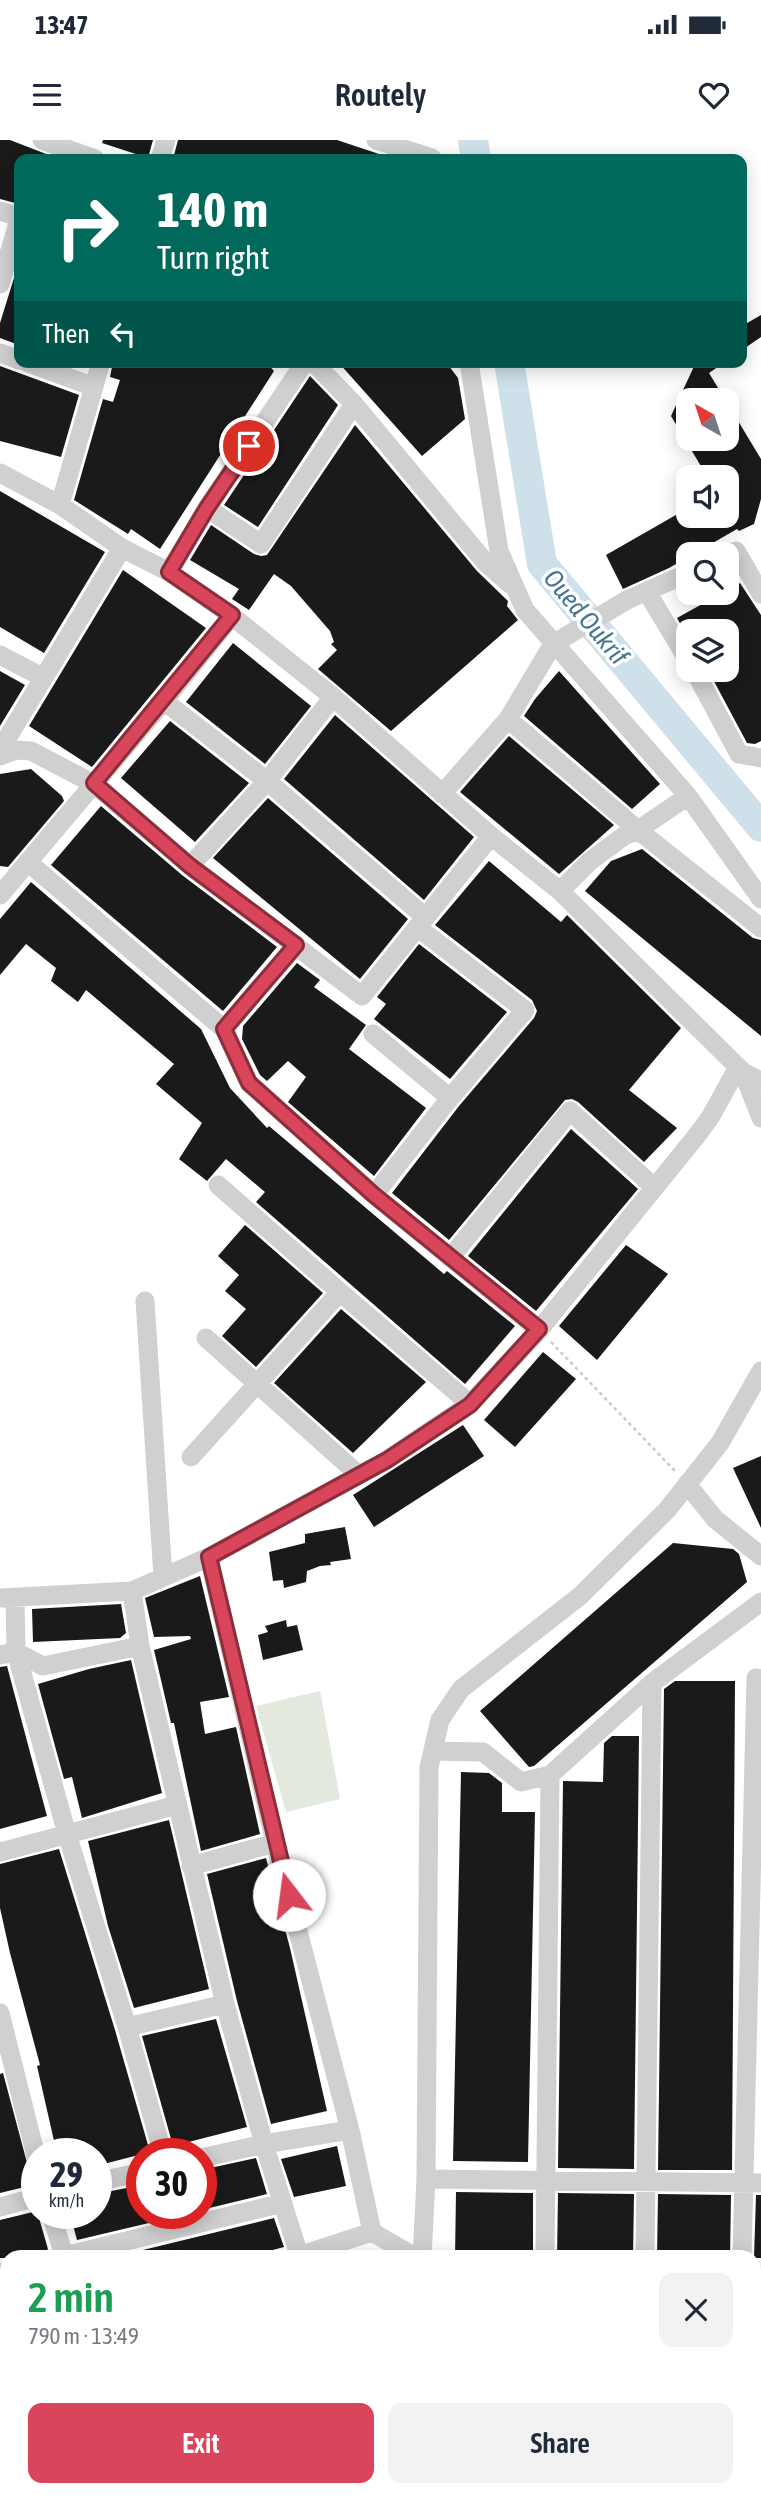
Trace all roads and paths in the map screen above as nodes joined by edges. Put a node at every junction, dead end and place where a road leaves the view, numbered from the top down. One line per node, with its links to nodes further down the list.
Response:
1 (42, 140): 4 (street)
2 (376, 140): 3 (street)
3 (431, 152)
4 (81, 154)
5 (14, 241): 6 (street)
6 (5, 282)
7 (42, 368): 12 (street)
8 (99, 368): 12 (street)
9 (301, 368): 16 (street)
10 (319, 368): 13 (street)
11 (470, 368): 21 (street)
12 (93, 387): 15 (street)
13 (354, 404): 16 (street); 21 (street)
14 (0, 473): 15 (street)
15 (60, 505): 17 (street)
16 (207, 508): 19 (street)
17 (122, 548): 19 (street); 28 (street)
18 (739, 556): 23 (street)
19 (169, 572): 24 (street)
20 (676, 579): 22 (street)
21 (514, 587): 26 (street)
22 (647, 592): 25 (street); 26 (street)
23 (761, 594)
24 (232, 615): 30 (street); 31 (street)
25 (676, 640)
26 (553, 644): 32 (street); 39 (street)
27 (0, 654): 28 (street)
28 (42, 677): 33 (street)
29 (700, 682): 35 (street)
30 (333, 697): 36 (street); 38 (street)
31 (164, 701): 36 (street); 37 (street)
32 (508, 719): 38 (street); 40 (street)
33 (0, 750)
34 (0, 756): 37 (street)
35 (761, 757)
36 (267, 782): 43 (street); 47 (street)
37 (94, 783): 42 (street); 43 (street)
38 (442, 794): 41 (street)
39 (688, 796): 40 (street); 46 (street)
40 (638, 830): 44 (street); 48 (street)
41 (491, 836): 44 (street); 47 (street)
42 (29, 863): 45 (street); 50 (street)
43 (190, 866): 49 (street)
44 (560, 891): 52 (street)
45 (0, 895)
46 (761, 899)
47 (421, 922): 49 (street); 54 (street)
48 (761, 928)
49 (296, 945): 50 (street)
50 (224, 1029): 58 (street)
51 (373, 1034): 54 (street)
52 (740, 1070): 53 (street); 55 (street); 57 (street)
53 (761, 1081)
54 (450, 1098): 58 (street)
55 (761, 1118)
56 (218, 1185): 60 (street)
57 (654, 1187): 59 (street); 62 (street)
58 (374, 1195): 59 (street)
59 (450, 1258): 62 (street)
60 (340, 1292): 65 (street); 66 (street)
61 (145, 1301): 72 (street)
62 (539, 1329): 66 (street); 69 (path)
63 (206, 1338): 65 (street)
64 (761, 1371): 69 (street)
65 (257, 1384): 67 (street); 68 (street)
66 (470, 1405): 68 (street)
67 (191, 1457)
68 (359, 1475): 71 (street)
69 (687, 1484): 70 (street); 80 (street)
70 (761, 1556)
71 (209, 1557): 72 (street); 84 (street)
72 (163, 1577): 73 (street)
73 (132, 1591): 74 (street); 76 (street)
74 (7, 1597): 77 (street)
75 (761, 1602): 79 (street)
76 (140, 1646): 77 (street); 82 (street)
77 (8, 1654): 83 (street)
78 (761, 1679): 98 (street)
79 (652, 1683): 81 (street); 97 (street)
80 (433, 1751): 81 (street); 95 (street)
81 (550, 1775): 96 (street)
82 (177, 1805): 83 (street); 86 (street)
83 (67, 1834): 85 (street); 89 (street)
84 (275, 1843): 86 (street); 90 (street)
85 (0, 1852)
86 (191, 1866): 87 (street)
87 (225, 2004): 89 (street); 93 (street)
88 (0, 2013): 91 (street)
89 (127, 2027): 92 (street)
90 (350, 2130): 93 (street); 103 (street)
91 (31, 2138)
92 (158, 2138)
93 (264, 2144): 94 (street); 100 (street)
94 (217, 2154)
95 (426, 2179): 96 (street); 109 (street)
96 (547, 2179): 97 (street); 110 (street)
97 (646, 2182): 98 (street); 111 (street)
98 (753, 2183): 112 (street)
99 (21, 2201): 101 (street)
100 (283, 2203): 105 (street); 106 (street)
101 (0, 2207)
102 (55, 2229): 104 (street)
103 (372, 2232): 107 (street); 108 (street)
104 (60, 2250)
105 (91, 2250)
106 (295, 2250)
107 (318, 2250)
108 (403, 2250)
109 (422, 2250)
110 (545, 2250)
111 (645, 2250)
112 (743, 2250)

